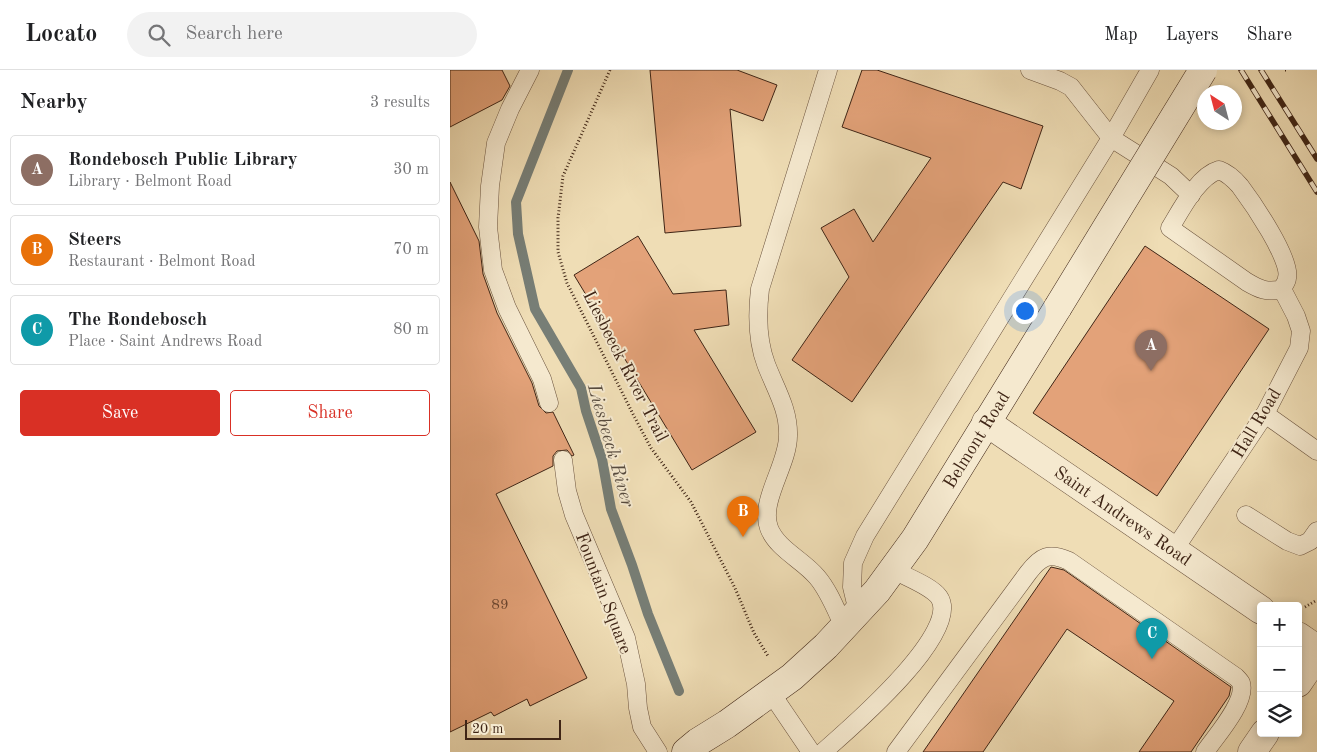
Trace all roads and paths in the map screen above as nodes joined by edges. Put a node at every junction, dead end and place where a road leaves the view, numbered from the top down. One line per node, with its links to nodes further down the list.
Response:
1 (530, 70): 10 (lane)
2 (610, 70): 24 (path, Liesbeeck River Trail)
3 (828, 70): 20 (lane)
4 (1030, 70): 7 (lane)
5 (1150, 70): 7 (lane)
6 (1203, 70): 12 (main road, Belmont Road, bridge)
7 (1111, 138): 8 (lane); 20 (lane)
8 (1191, 194): 9 (lane); 9 (lane)
9 (1282, 289): 11 (lane, Hall Road)
10 (549, 403)
11 (1265, 414): 13 (lane); 17 (lane, Hall Road)
12 (986, 422): 17 (main road, Saint Andrews Road); 18 (main road, Belmont Road)
13 (1317, 451)
14 (563, 460): 28 (lane, Fountain Square)
15 (1246, 515): 16 (lane)
16 (1317, 531)
17 (1174, 550): 19 (main road, Saint Andrews Road)
18 (894, 570): 20 (main road, Belmont Road); 31 (lane)
19 (1257, 607)
20 (851, 619): 26 (main road, Belmont Road)
21 (1302, 639): 22 (main road)
22 (1317, 649)
23 (1317, 655): 25 (main road)
24 (769, 657)
25 (1302, 677)
26 (771, 693): 29 (main road, Belmont Road); 30 (lane)
27 (1262, 737): 34 (main road)
28 (658, 752)
29 (686, 752)
30 (811, 752)
31 (824, 752)
32 (896, 752): 33 (lane)
33 (1205, 752)
34 (1252, 752)

